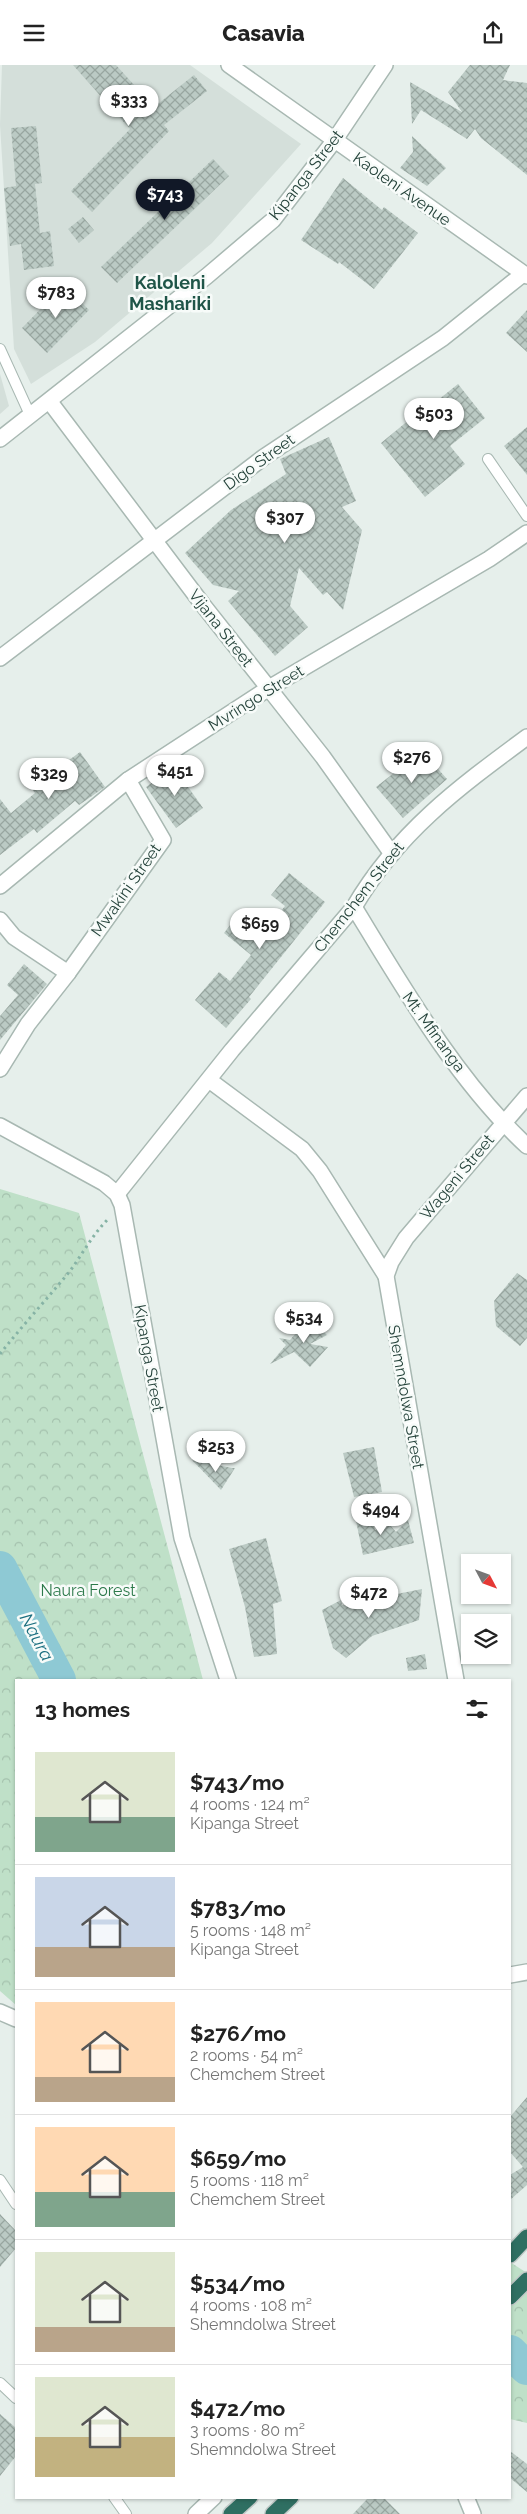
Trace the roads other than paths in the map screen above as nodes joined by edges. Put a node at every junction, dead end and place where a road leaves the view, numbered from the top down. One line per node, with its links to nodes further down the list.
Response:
1 (229, 65): 3 (street, Kaoleni Avenue)
2 (385, 65): 3 (street, Kipanga Street)
3 (334, 141): 4 (street, Kaoleni Avenue); 6 (street, Kipanga Street)
4 (525, 275): 12 (street, Digo Street)
5 (0, 349): 7 (lane)
6 (50, 402): 7 (street, Kipanga Street); 12 (street, Vijana Street)
7 (31, 417): 8 (street, Kipanga Street)
8 (0, 439)
9 (488, 459): 10 (lane)
10 (527, 516)
11 (527, 533): 14 (street, Mvringo Street)
12 (154, 541): 13 (street, Digo Street); 14 (street, Vijana Street)
13 (0, 658)
14 (269, 688): 16 (street, Mvringo Street); 17 (street, Vijana Street)
15 (527, 737): 17 (street, Chemchem Street)
16 (128, 780): 18 (street, Mvringo Street); 21 (street, Mwakini Street)
17 (392, 854): 19 (street, Chemchem Street)
18 (0, 886)
19 (354, 907): 23 (street, Chemchem Street); 25 (street, Mt. Mfinanga)
20 (0, 920): 21 (street)
21 (68, 973): 22 (street)
22 (0, 1069)
23 (209, 1079): 28 (street, Chemchem Street); 30 (street)
24 (527, 1096): 25 (street, Wageni Street)
25 (502, 1123): 27 (street, Mt. Mfinanga); 29 (street, Wageni Street)
26 (0, 1126): 28 (street)
27 (527, 1146)
28 (120, 1200): 31 (street, Kipanga Street)
29 (391, 1262): 30 (street, Shemndolwa Street)
30 (386, 1277): 32 (street, Shemndolwa Street)
31 (228, 1679)
32 (456, 1679)
33 (527, 1972): 34 (street)
34 (511, 1975)
35 (0, 2012): 36 (street)
36 (15, 2019)
37 (0, 2180): 38 (lane)
38 (15, 2202)
39 (527, 2237): 40 (highway)
40 (511, 2254)
41 (527, 2280): 42 (highway)
42 (511, 2296)
43 (0, 2383): 44 (lane)
44 (15, 2397)
45 (115, 2499): 50 (lane)
46 (212, 2499): 51 (street)
47 (248, 2499): 52 (highway)
48 (289, 2499): 53 (highway)
49 (467, 2499): 54 (street)
50 (126, 2514)
51 (196, 2514)
52 (231, 2514)
53 (273, 2514)
54 (473, 2514)

